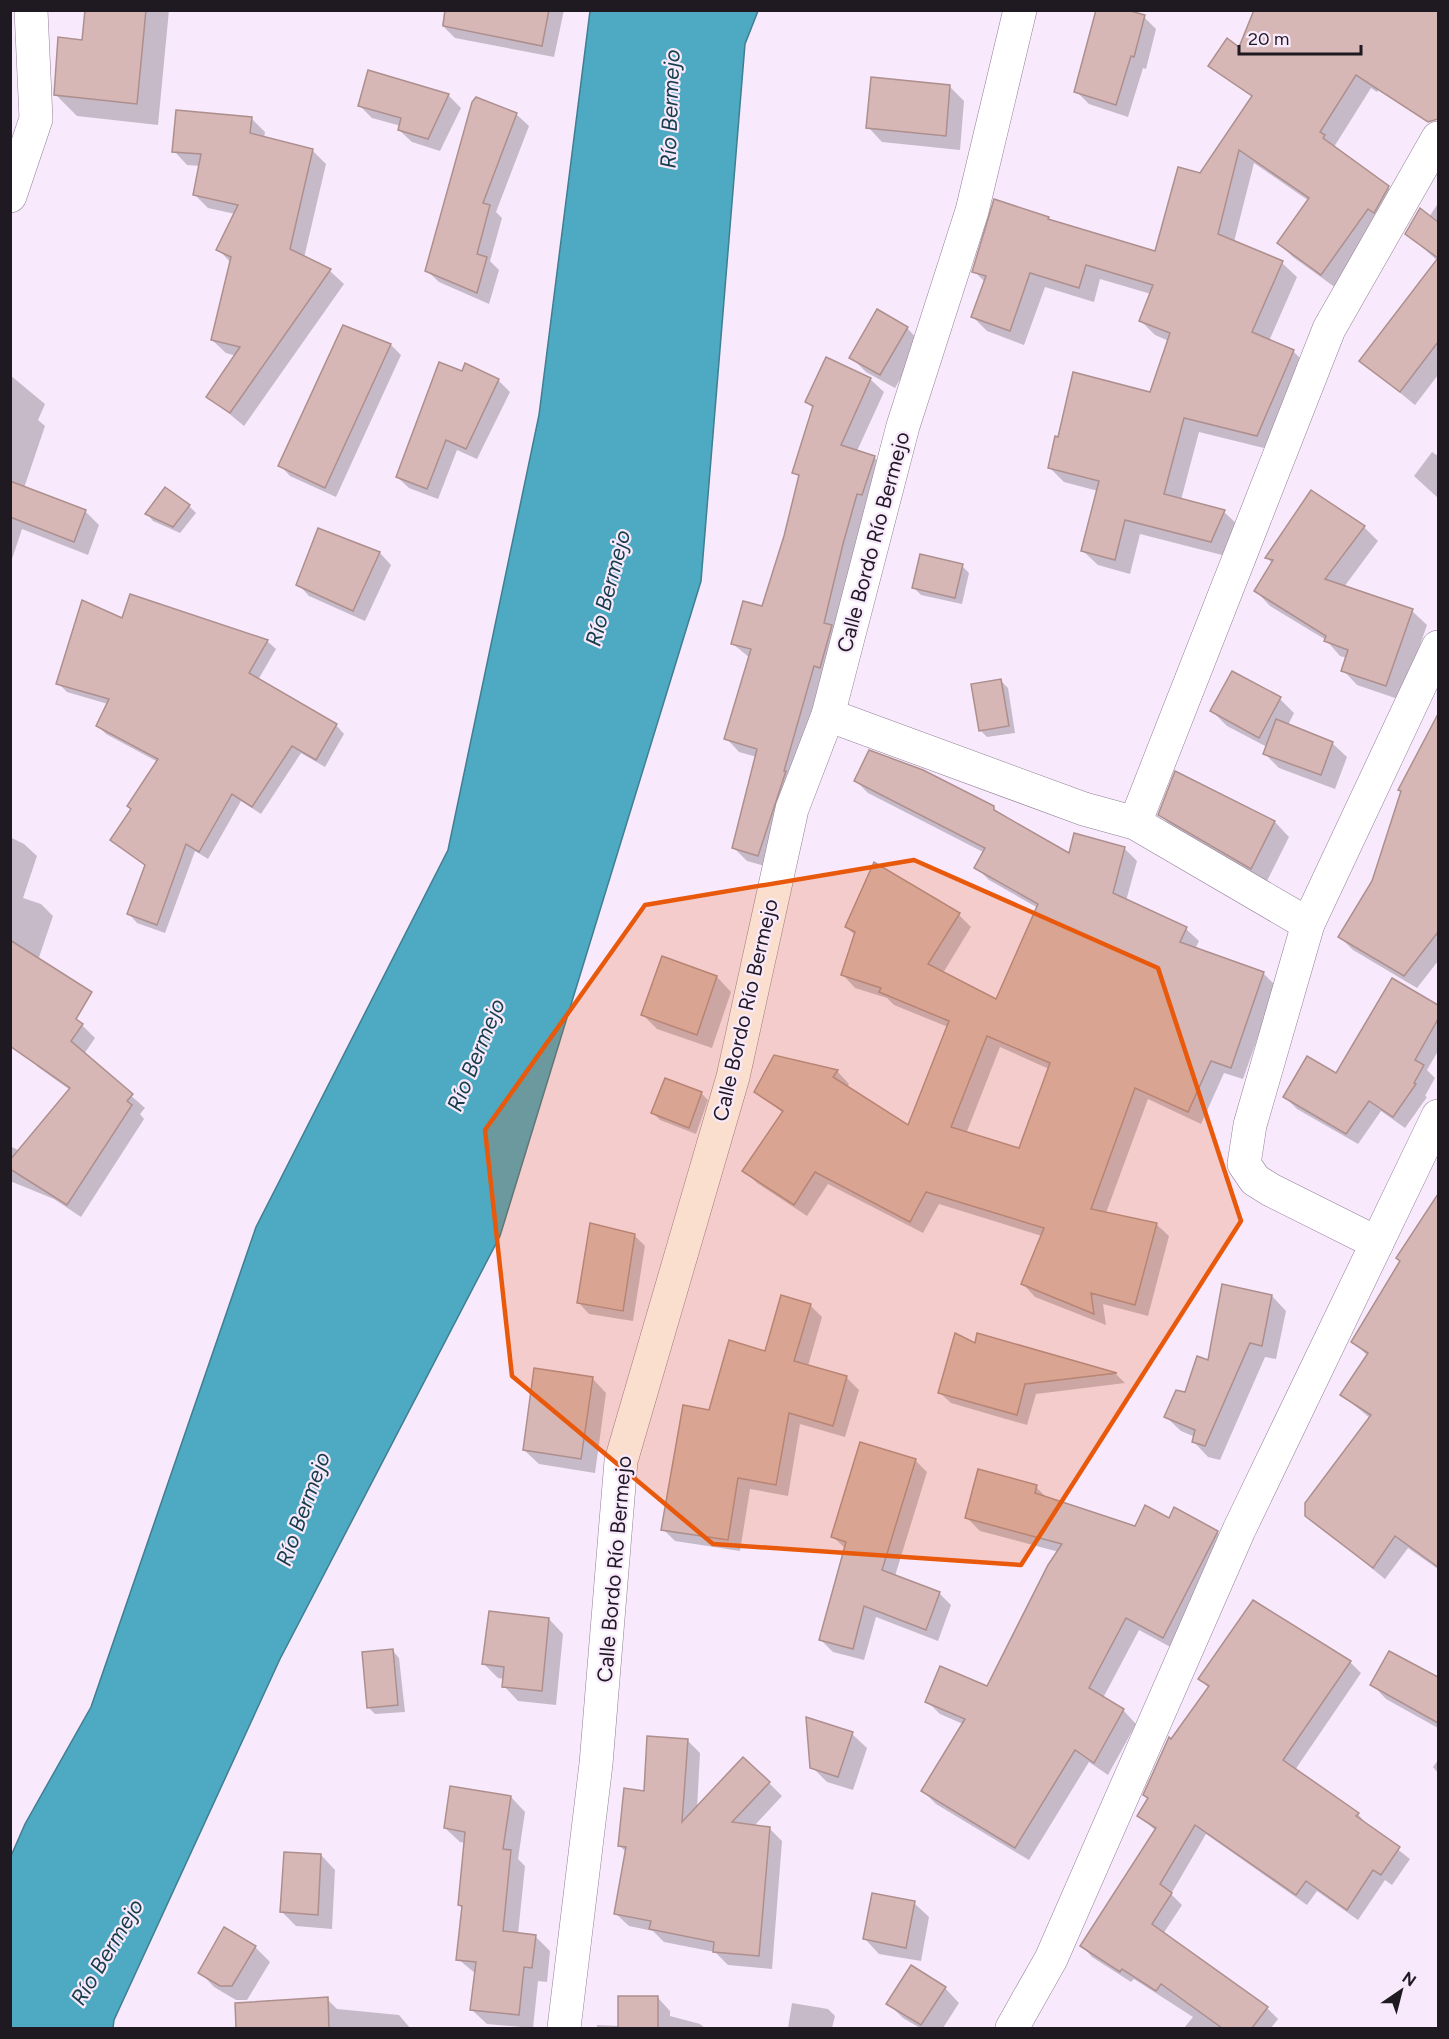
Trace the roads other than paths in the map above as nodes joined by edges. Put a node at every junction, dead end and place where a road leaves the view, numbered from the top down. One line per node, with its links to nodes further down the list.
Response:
1 (31, 10): 4 (street)
2 (1020, 10): 6 (street, Calle Bordo Río Bermejo)
3 (1438, 138): 7 (street)
4 (10, 196)
5 (1438, 647): 8 (street)
6 (828, 715): 7 (street); 12 (street, Calle Bordo Río Bermejo)
7 (1136, 823): 8 (street)
8 (1308, 924): 11 (street)
9 (1438, 1116): 10 (street)
10 (1428, 1163): 11 (street)
11 (1377, 1243): 13 (street)
12 (564, 2028)
13 (1012, 2028)

